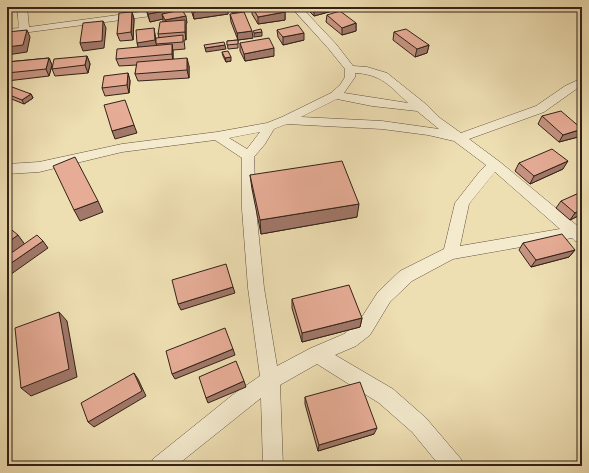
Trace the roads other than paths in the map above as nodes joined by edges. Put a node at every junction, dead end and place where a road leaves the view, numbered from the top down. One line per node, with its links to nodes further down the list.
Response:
1 (22, 7): 4 (street)
2 (197, 7): 4 (street)
3 (296, 7): 6 (street)
4 (24, 29): 5 (street)
5 (7, 32)
6 (350, 69): 8 (street); 9 (street)
7 (582, 81): 13 (street)
8 (335, 95): 9 (street); 10 (street)
9 (423, 108): 13 (street)
10 (286, 120): 11 (street); 13 (street)
11 (270, 126): 12 (street); 14 (street)
12 (217, 136): 14 (street); 16 (street)
13 (460, 138): 15 (street)
14 (248, 156): 20 (street)
15 (496, 165): 17 (street); 18 (street)
16 (7, 169)
17 (578, 235): 18 (street)
18 (451, 253): 19 (street)
19 (317, 354): 20 (street); 23 (street)
20 (270, 380): 21 (street); 22 (street)
21 (160, 466)
22 (273, 466)
23 (454, 466)

